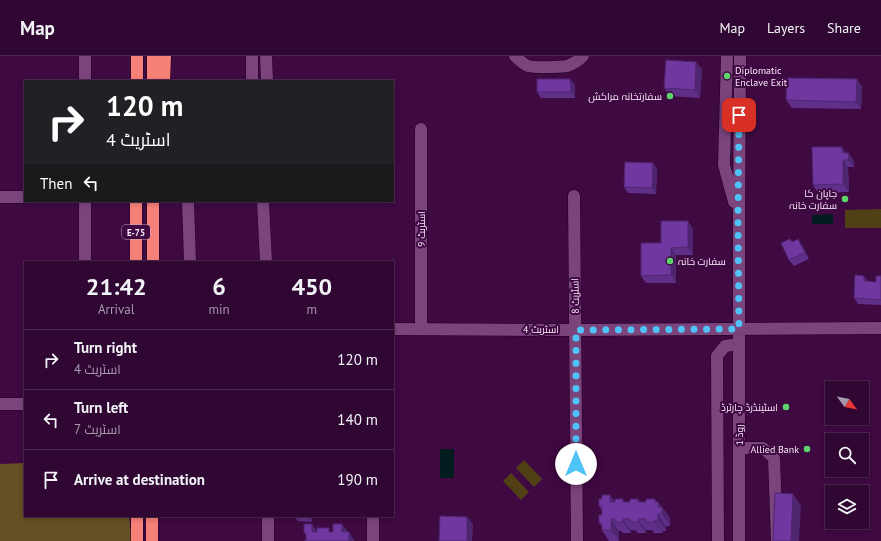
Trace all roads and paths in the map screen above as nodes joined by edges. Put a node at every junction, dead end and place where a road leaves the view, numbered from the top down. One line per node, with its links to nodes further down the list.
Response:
1 (85, 56): 11 (street)
2 (137, 56): 12 (highway)
3 (154, 56): 13 (highway)
4 (165, 56): 14 (highway)
5 (252, 56): 15 (street)
6 (266, 56): 16 (street)
7 (515, 56): 8 (street)
8 (583, 56)
9 (727, 56): 26 (street)
10 (740, 56): 26 (street)
11 (85, 80)
12 (137, 80)
13 (153, 80)
14 (164, 80)
15 (252, 80)
16 (267, 80)
17 (421, 129): 34 (street, اسٹریٹ 9)
18 (574, 196): 36 (street, اسٹریٹ 8)
19 (0, 197): 20 (street)
20 (24, 197)
21 (85, 202): 27 (street)
22 (136, 202): 28 (highway, E-75)
23 (153, 202): 29 (highway, E-75)
24 (188, 202): 30 (street)
25 (263, 202): 31 (street)
26 (738, 219): 35 (street, روڈ 1)
27 (85, 261)
28 (136, 261)
29 (153, 261)
30 (190, 261)
31 (266, 261)
32 (394, 328): 34 (street, اسٹریٹ 4)
33 (881, 328): 35 (street, اسٹریٹ 4)
34 (421, 329): 36 (street, اسٹریٹ 4)
35 (739, 329): 36 (street, اسٹریٹ 4); 37 (street, روڈ 1)
36 (576, 330): 49 (street, اسٹریٹ 8)
37 (739, 344): 40 (street, روڈ 1); 50 (street)
38 (0, 404): 39 (street)
39 (24, 404)
40 (739, 448): 51 (street, روڈ 1); 52 (street)
41 (136, 517): 45 (highway)
42 (152, 517): 46 (highway)
43 (268, 517): 47 (street)
44 (373, 517): 48 (street)
45 (137, 539)
46 (152, 541)
47 (268, 541)
48 (373, 541)
49 (577, 541)
50 (718, 541)
51 (739, 541)
52 (777, 541)

